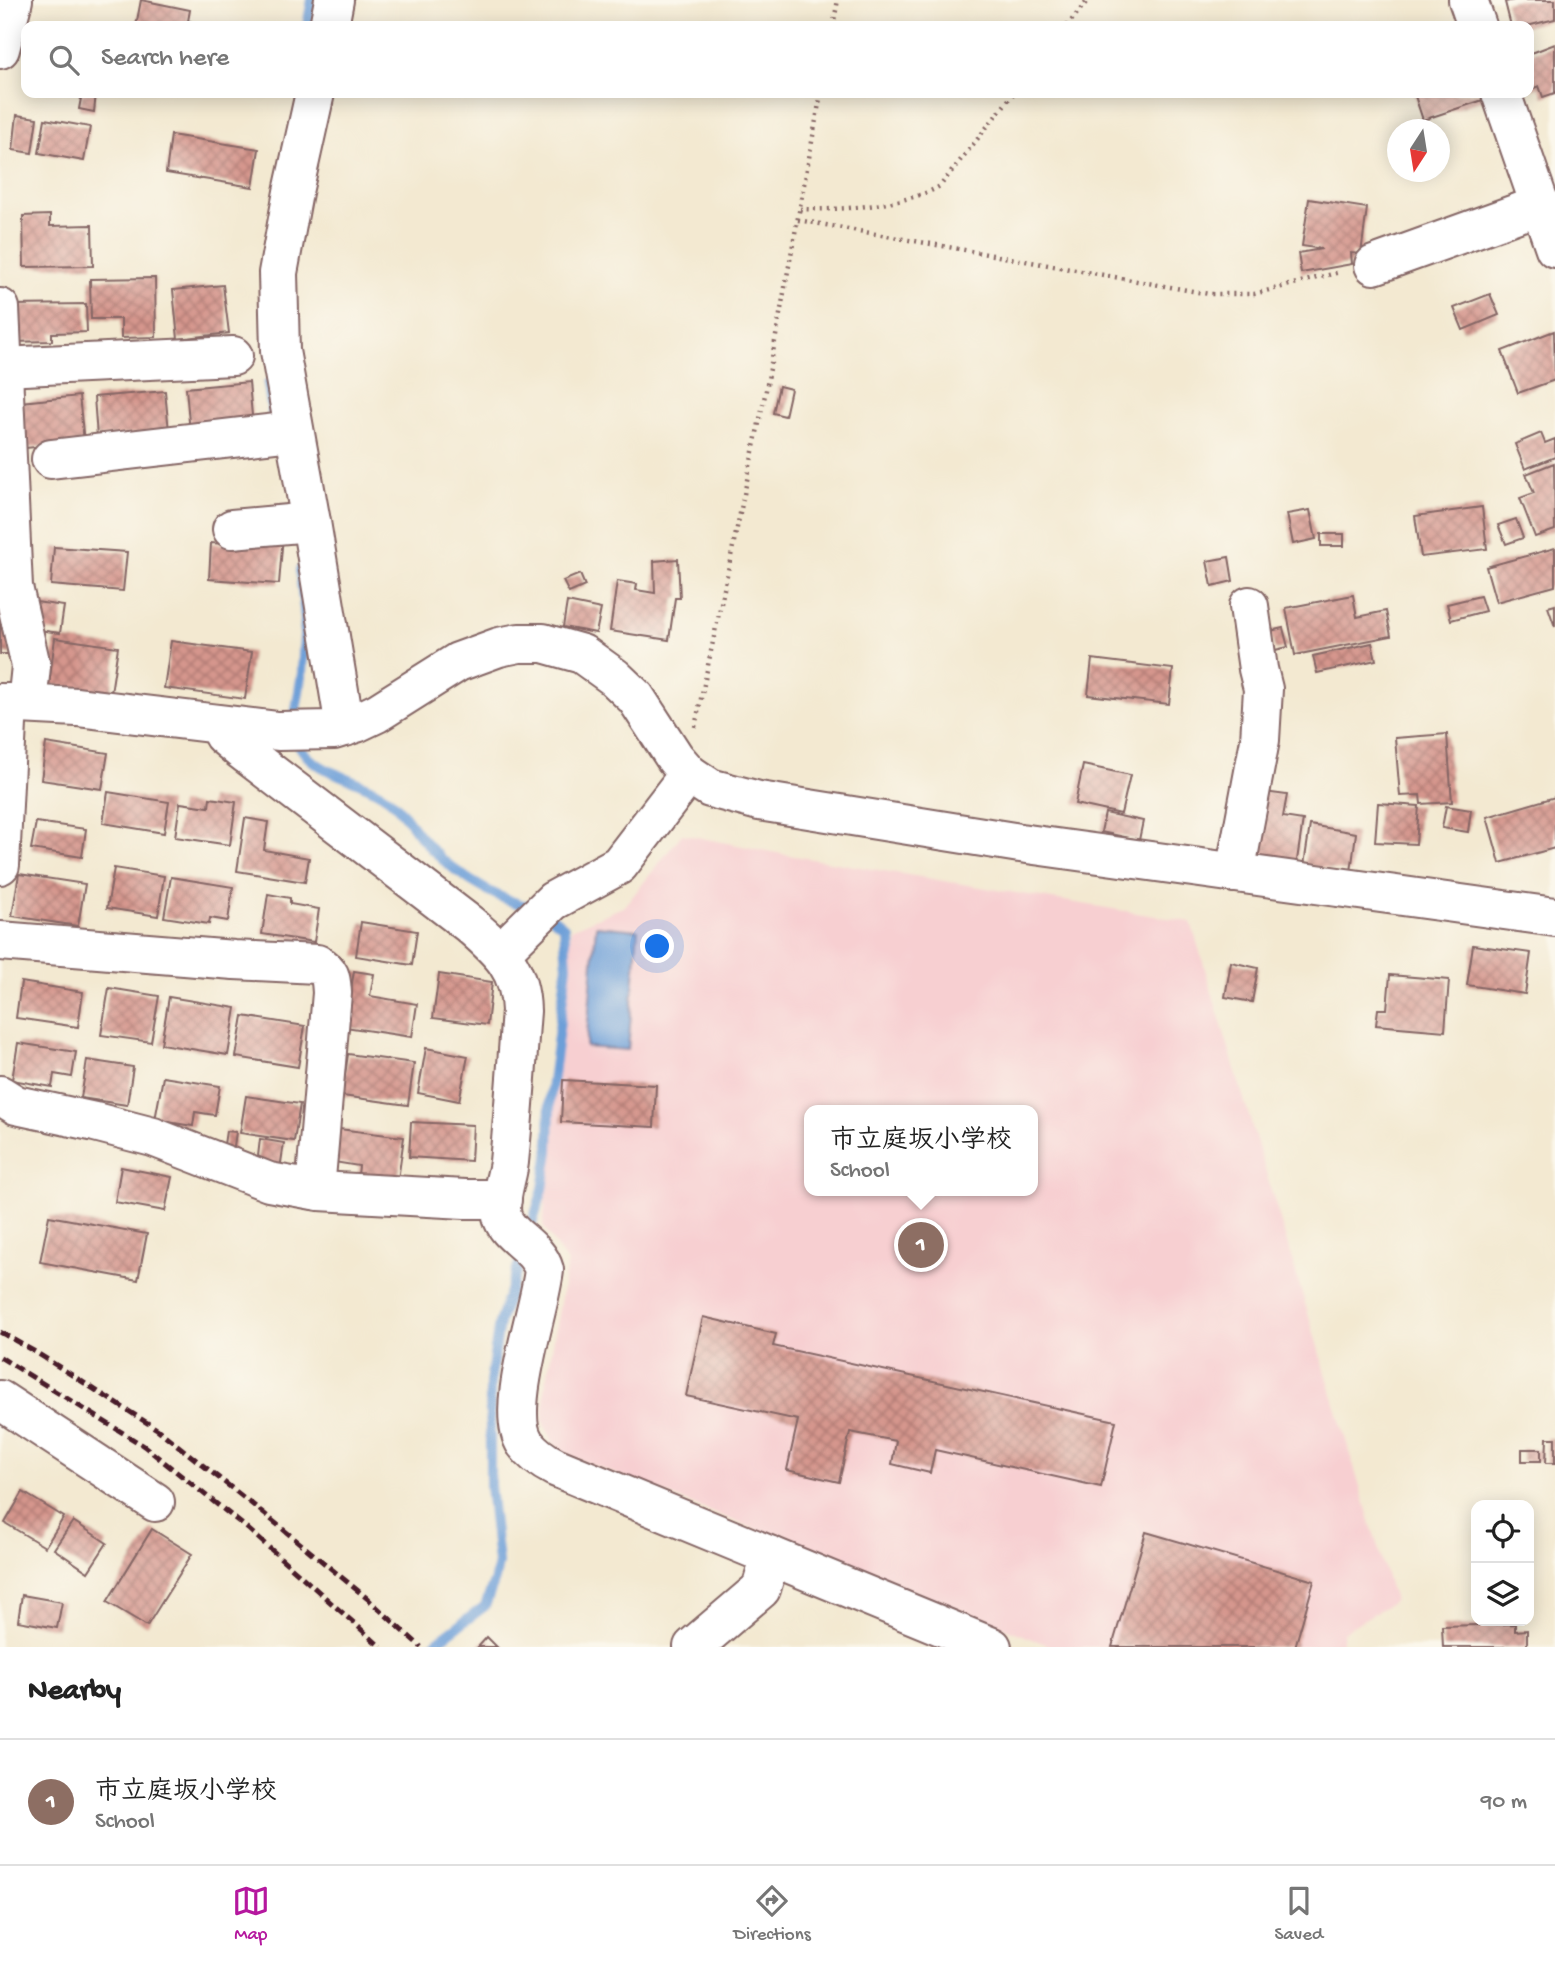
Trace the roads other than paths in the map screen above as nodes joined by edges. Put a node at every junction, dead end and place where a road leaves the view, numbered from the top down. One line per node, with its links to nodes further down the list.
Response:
1 (13, 0): 6 (street)
2 (334, 0): 4 (street)
3 (1468, 0): 5 (street)
4 (330, 21)
5 (1475, 21)
6 (0, 49)
7 (314, 98): 15 (street)
8 (1503, 98): 9 (street)
9 (1540, 205): 10 (street); 11 (street)
10 (1555, 248)
11 (1374, 265)
12 (0, 308): 14 (street)
13 (233, 356): 14 (street)
14 (3, 367): 19 (street)
15 (293, 431): 16 (street); 17 (street)
16 (51, 459)
17 (311, 522): 18 (street); 23 (street)
18 (232, 528)
19 (6, 589): 21 (street)
20 (1249, 606): 26 (street)
21 (12, 704): 22 (street); 25 (street)
22 (219, 726): 23 (street); 29 (street)
23 (333, 729): 24 (street)
24 (689, 774): 26 (street); 29 (street)
25 (0, 865)
26 (1235, 873): 27 (street)
27 (1555, 917)
28 (0, 942): 31 (street)
29 (511, 943): 32 (street)
30 (0, 1095): 31 (street)
31 (315, 1190): 32 (street)
32 (502, 1199): 35 (street)
33 (0, 1400): 34 (street)
34 (155, 1502)
35 (771, 1556): 36 (street); 37 (street)
36 (692, 1647)
37 (992, 1647)

